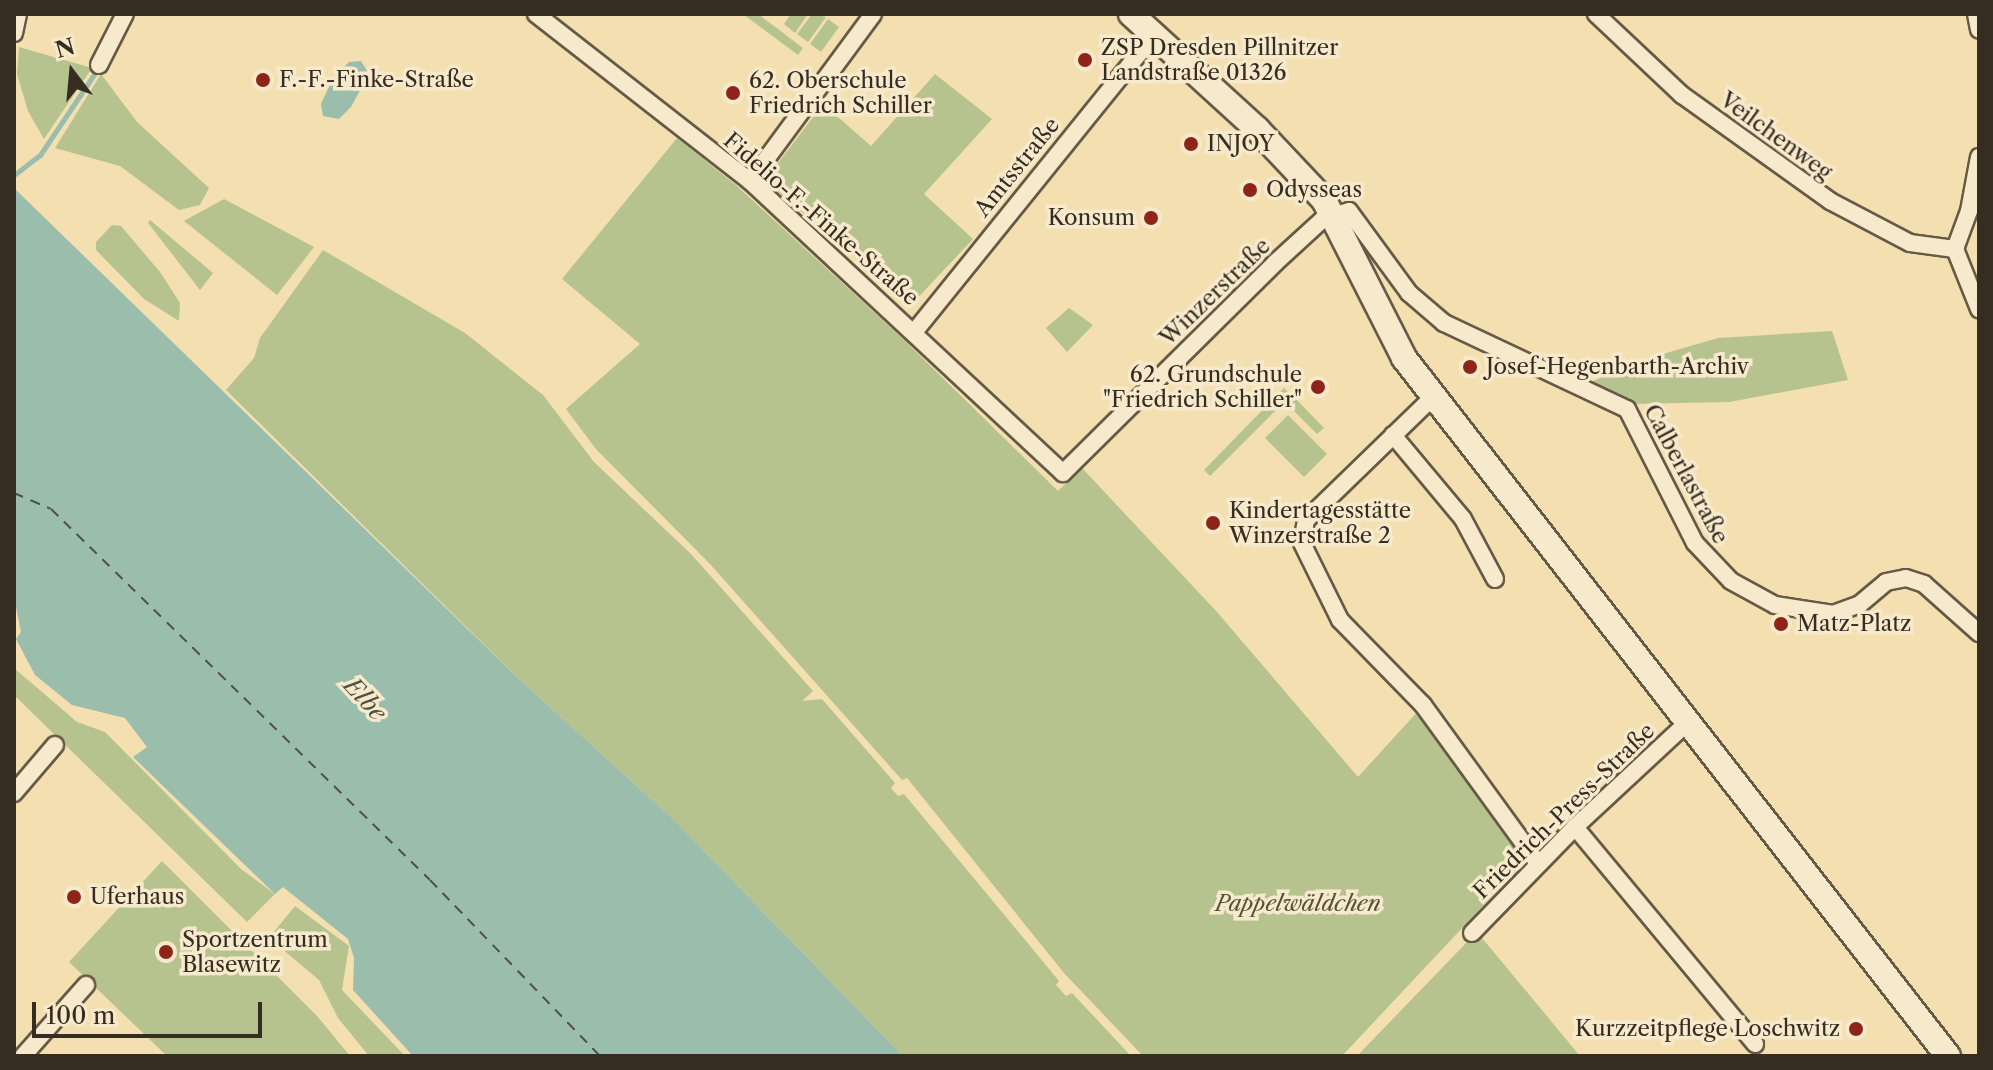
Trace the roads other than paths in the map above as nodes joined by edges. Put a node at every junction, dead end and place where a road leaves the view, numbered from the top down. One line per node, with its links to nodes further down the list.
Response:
1 (18, 14): 10 (street)
2 (125, 14): 11 (street)
3 (536, 14): 13 (street, Fidelio-F.-Finke-Straße)
4 (873, 14): 13 (street)
5 (1131, 14): 9 (main road)
6 (1596, 14): 15 (street, Veilchenweg)
7 (1976, 14): 8 (street)
8 (1979, 30)
9 (1156, 32): 14 (main road); 17 (street, Amtsstraße)
10 (14, 33)
11 (99, 65)
12 (1979, 157): 15 (street)
13 (750, 181): 17 (street, Fidelio-F.-Finke-Straße)
14 (1334, 215): 18 (main road); 20 (street, Winzerstraße); 22 (street, Calberlastraße)
15 (1955, 249): 16 (street)
16 (1979, 309)
17 (915, 331): 20 (street, Fidelio-F.-Finke-Straße)
18 (1433, 397): 19 (street); 23 (main road)
19 (1393, 435): 21 (street); 27 (street)
20 (1063, 473)
21 (1495, 579)
22 (1979, 633)
23 (1687, 723): 26 (street, Friedrich-Press-Straße); 32 (main road)
24 (55, 745): 25 (street)
25 (14, 793)
26 (1575, 827): 27 (street, Friedrich-Press-Straße); 30 (street)
27 (1538, 863): 28 (street, Friedrich-Press-Straße)
28 (1472, 933)
29 (86, 985): 31 (street)
30 (1755, 1044)
31 (23, 1056)
32 (1948, 1056)

